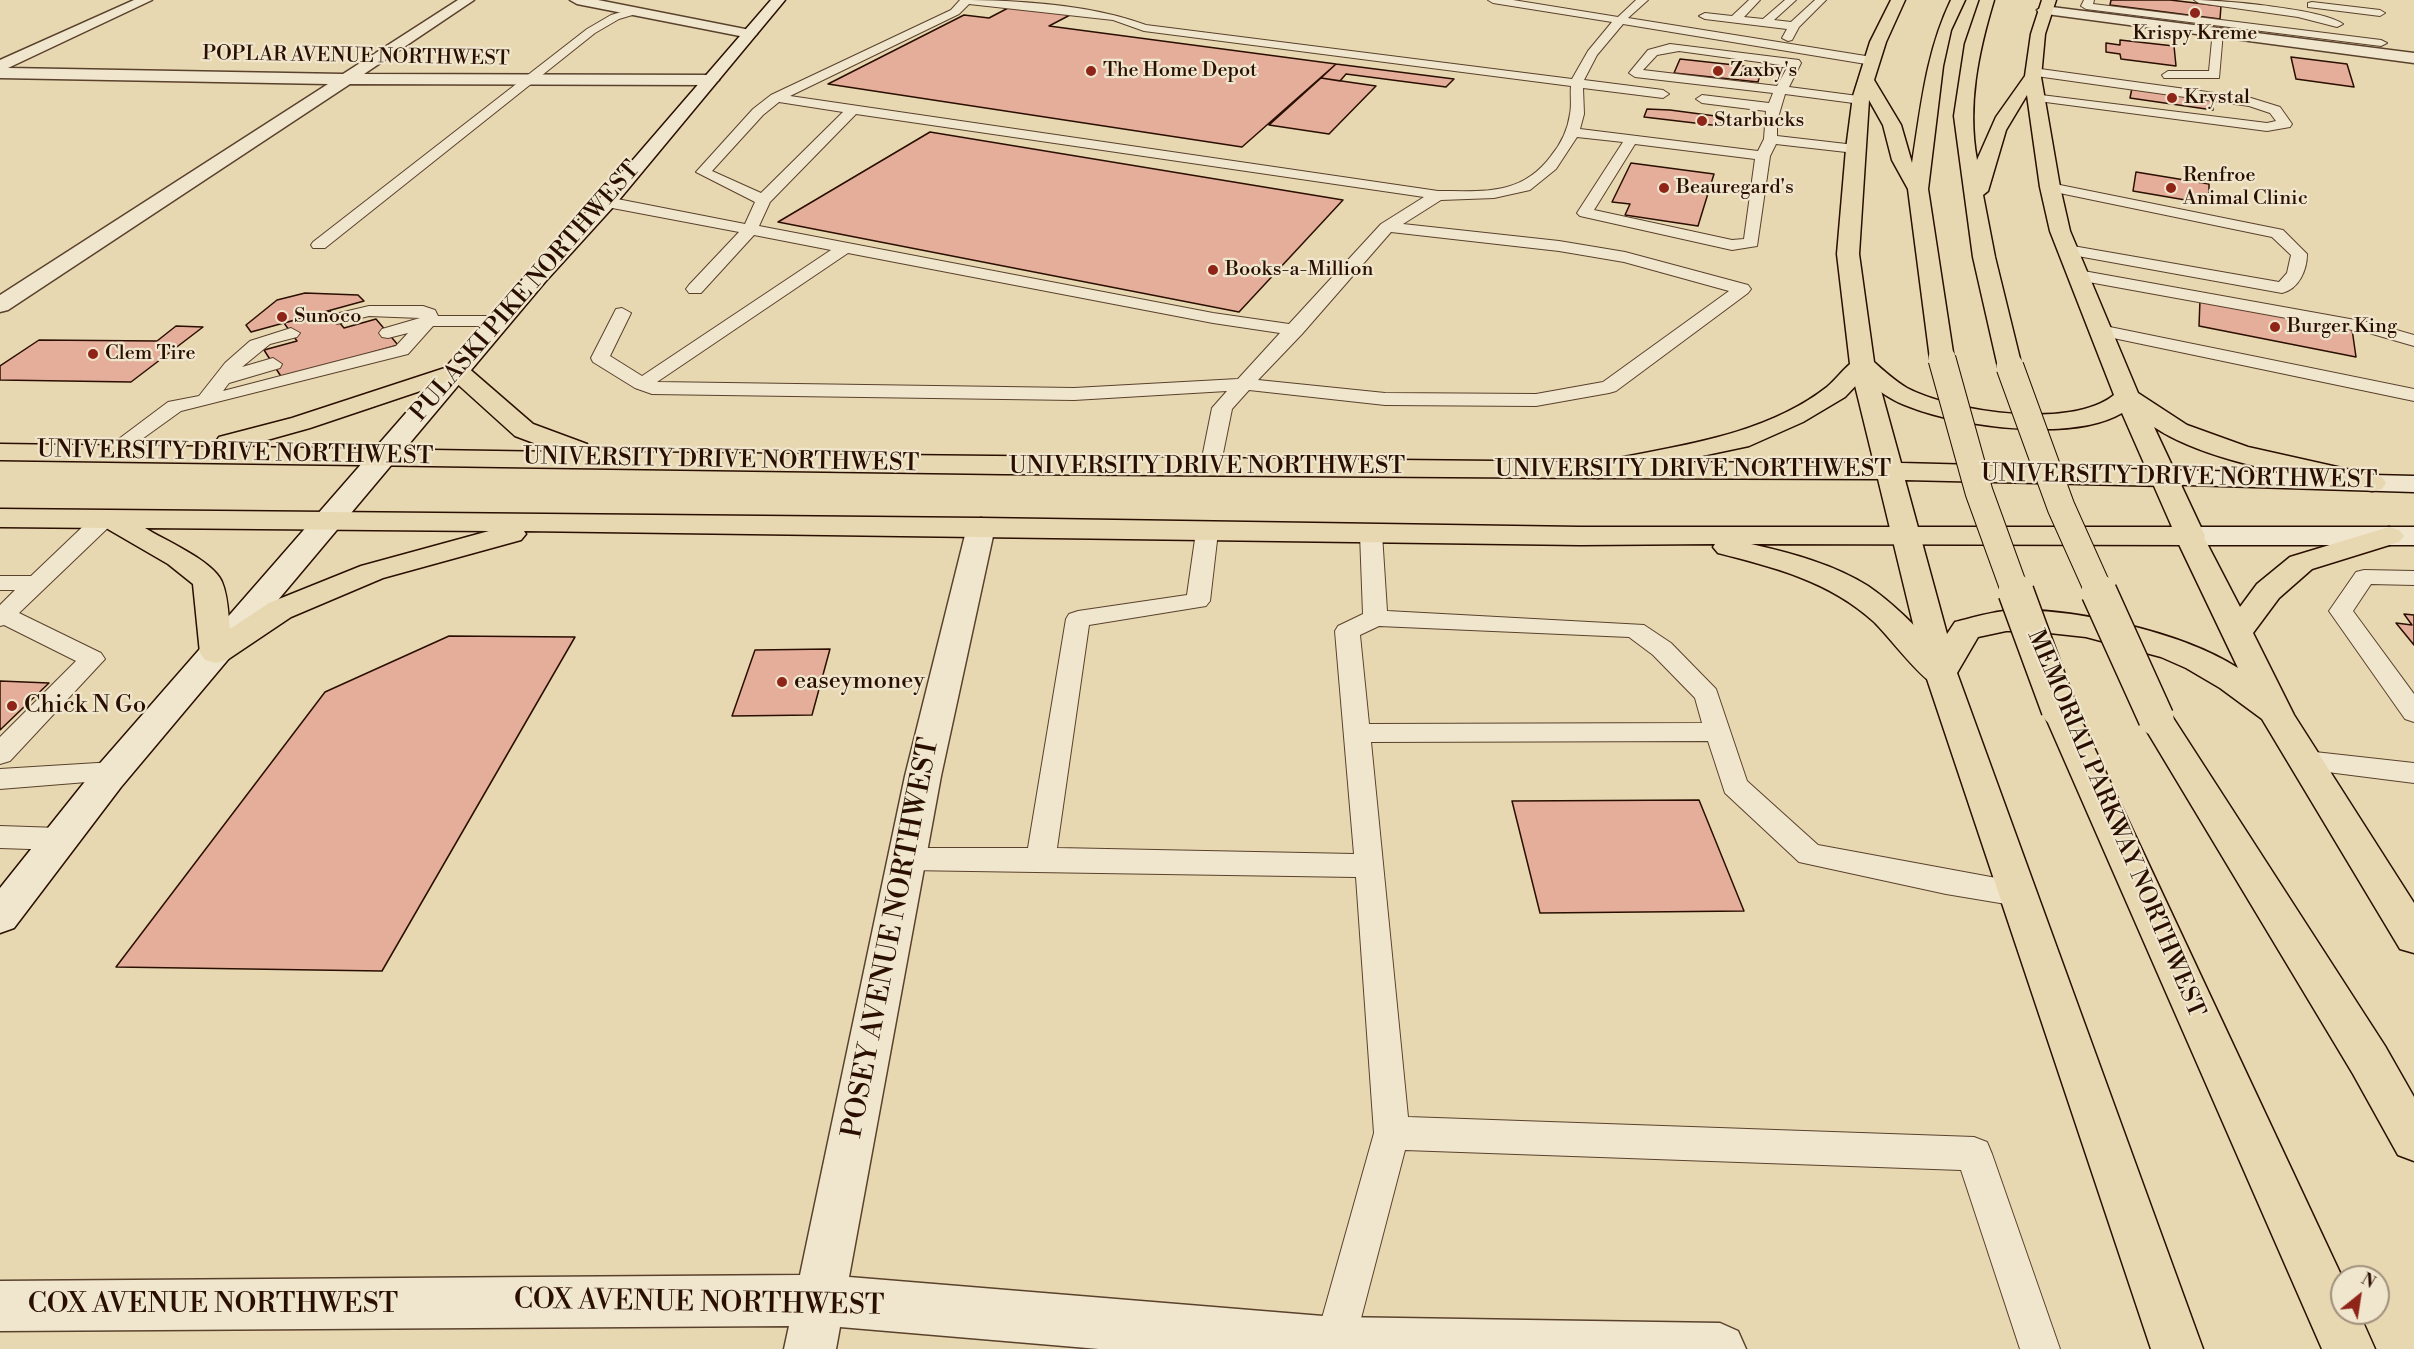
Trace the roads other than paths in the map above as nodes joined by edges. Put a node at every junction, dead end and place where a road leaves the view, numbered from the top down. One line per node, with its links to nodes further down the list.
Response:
1 (145, 0): 43 (street)
2 (467, 0): 47 (street)
3 (577, 0): 23 (street)
4 (778, 0): 37 (street, PULASKI PIKE NORTHWEST)
5 (966, 0): 51 (lane); 54 (lane)
6 (1497, 0): 24 (lane)
7 (1575, 0): 24 (lane)
8 (1755, 0): 27 (lane)
9 (1791, 0): 31 (lane)
10 (1821, 0): 32 (lane)
11 (1898, 0): 42 (main road)
12 (1958, 0): 64 (main road, MEMORIAL PARKWAY NORTHWEST)
13 (1987, 0): 67 (main road)
14 (2089, 0): 26 (lane)
15 (2187, 0): 21 (lane)
16 (2199, 0): 21 (lane)
17 (2273, 0): 30 (lane)
18 (2378, 0): 30 (lane)
19 (1638, 3): 22 (lane); 28 (lane)
20 (2047, 5): 26 (street); 44 (main road)
21 (2249, 7): 33 (lane); 34 (lane)
22 (1657, 10)
23 (635, 11): 37 (street); 48 (lane)
24 (1557, 12): 28 (lane)
25 (1703, 13): 27 (lane)
26 (2110, 14): 29 (street)
27 (1734, 20): 31 (lane)
28 (1619, 21): 35 (lane); 51 (lane)
29 (2171, 22): 33 (lane); 36 (street)
30 (2381, 22): 40 (lane)
31 (1765, 24): 32 (lane)
32 (1794, 26): 38 (lane)
33 (2248, 26): 40 (lane)
34 (2347, 26)
35 (1699, 31): 38 (lane); 42 (lane)
36 (2217, 32): 40 (street); 46 (lane)
37 (750, 34): 49 (street, PULASKI PIKE NORTHWEST)
38 (1788, 38): 39 (lane)
39 (1829, 42)
40 (2381, 48): 41 (street)
41 (2414, 58)
42 (1872, 61): 50 (main road)
43 (0, 66)
44 (2038, 67): 53 (main road); 53 (lane); 67 (main road)
45 (0, 73): 47 (street, POPLAR AVENUE NORTHWEST)
46 (2156, 74)
47 (345, 79): 48 (street, POPLAR AVENUE NORTHWEST); 78 (street)
48 (529, 80): 49 (street, POPLAR AVENUE NORTHWEST); 72 (lane)
49 (711, 80): 68 (street, PULASKI PIKE NORTHWEST)
50 (1866, 80): 55 (main road); 64 (main road)
51 (1578, 83): 56 (lane); 58 (lane)
52 (1781, 88): 52 (lane); 55 (lane); 56 (lane)
53 (2038, 97): 63 (main road)
54 (776, 98): 57 (lane); 66 (lane)
55 (1861, 99): 61 (main road)
56 (1774, 108): 59 (lane)
57 (853, 109): 65 (lane); 66 (lane)
58 (1572, 132): 60 (lane); 65 (lane)
59 (1771, 139): 61 (lane); 62 (lane)
60 (1631, 140): 62 (lane); 70 (lane)
61 (1855, 148): 89 (main road)
62 (1763, 156): 70 (lane)
63 (2050, 187): 74 (main road); 74 (lane)
64 (1918, 189): 156 (main road, MEMORIAL PARKWAY NORTHWEST, bridge)
65 (1438, 195): 69 (lane)
66 (763, 200): 71 (lane)
67 (1975, 201): 147 (main road, bridge)
68 (607, 202): 71 (lane); 82 (street, PULASKI PIKE NORTHWEST)
69 (1387, 227): 75 (lane); 83 (lane)
70 (1654, 228): 75 (lane)
71 (750, 230): 73 (lane); 77 (lane)
72 (319, 245)
73 (845, 248): 83 (lane); 92 (lane)
74 (2067, 250): 76 (main road)
75 (1625, 257): 93 (lane)
76 (2078, 275): 84 (main road); 87 (lane)
77 (695, 289)
78 (0, 305)
79 (622, 313): 92 (lane)
80 (338, 320): 81 (lane)
81 (428, 321): 82 (lane); 86 (lane); 96 (lane)
82 (499, 321): 90 (street, PULASKI PIKE NORTHWEST)
83 (1296, 330): 93 (lane)
84 (2100, 330): 94 (lane); 95 (main road)
85 (291, 333): 91 (lane)
86 (388, 333)
87 (2414, 341)
88 (273, 364): 91 (lane)
89 (1862, 365): 95 (main road); 103 (main road); 104 (main road)
90 (457, 371): 99 (main road); 100 (street, PULASKI PIKE NORTHWEST); 101 (main road)
91 (220, 380): 96 (lane)
92 (642, 384): 93 (lane)
93 (1244, 384): 102 (lane)
94 (2414, 395)
95 (2127, 397): 105 (main road); 106 (main road)
96 (205, 401): 98 (lane)
97 (0, 452): 98 (main road, UNIVERSITY DRIVE NORTHWEST)
98 (110, 453): 99 (main road, UNIVERSITY DRIVE NORTHWEST)
99 (189, 453): 100 (main road, UNIVERSITY DRIVE NORTHWEST)
100 (386, 455): 101 (main road, UNIVERSITY DRIVE NORTHWEST); 110 (street, PULASKI PIKE NORTHWEST)
101 (605, 459): 102 (main road, UNIVERSITY DRIVE NORTHWEST)
102 (1209, 468): 103 (main road, UNIVERSITY DRIVE NORTHWEST)
103 (1598, 470): 104 (main road, UNIVERSITY DRIVE NORTHWEST)
104 (1889, 471): 105 (main road, UNIVERSITY DRIVE NORTHWEST); 115 (main road)
105 (2166, 477): 106 (street, UNIVERSITY DRIVE NORTHWEST); 117 (main road)
106 (2373, 483): 107 (street, UNIVERSITY DRIVE NORTHWEST)
107 (2414, 484)
108 (0, 518): 109 (main road)
109 (109, 520): 110 (main road); 121 (lane); 125 (main road)
110 (327, 522): 111 (main road); 125 (street, PULASKI PIKE NORTHWEST)
111 (551, 523): 112 (main road); 125 (main road)
112 (981, 527): 113 (main road); 140 (street, POSEY AVENUE NORTHWEST)
113 (1207, 532): 114 (main road); 141 (lane)
114 (1371, 534): 116 (main road); 123 (lane)
115 (1905, 534): 116 (main road); 117 (main road); 126 (main road)
116 (1655, 536): 126 (main road)
117 (2190, 536): 118 (street); 124 (main road)
118 (2401, 536): 124 (main road)
119 (2414, 578): 128 (lane)
120 (0, 583): 121 (lane)
121 (37, 583): 122 (lane)
122 (2, 616): 127 (lane)
123 (1375, 618): 130 (lane); 131 (lane)
124 (2236, 633): 129 (main road)
125 (216, 653): 135 (street, PULASKI PIKE NORTHWEST)
126 (1941, 673): 129 (main road); 143 (main road)
127 (67, 685): 132 (lane); 133 (lane)
128 (2414, 713)
129 (2278, 717): 134 (main road)
130 (1719, 732): 131 (lane); 143 (lane)
131 (1357, 733): 142 (lane)
132 (0, 740)
133 (0, 754)
134 (2306, 761): 136 (lane); 145 (main road)
135 (114, 772): 137 (lane); 139 (street, PULASKI PIKE NORTHWEST)
136 (2414, 773)
137 (0, 779)
138 (0, 837): 139 (lane)
139 (59, 839): 144 (street, PULASKI PIKE NORTHWEST)
140 (907, 859): 141 (lane); 148 (street, POSEY AVENUE NORTHWEST)
141 (1041, 859): 142 (lane)
142 (1370, 866): 146 (lane)
143 (2018, 894): 155 (main road)
144 (0, 917)
145 (2414, 937)
146 (1392, 1132): 150 (lane); 154 (lane)
147 (2414, 1140)
148 (820, 1300): 149 (street, COX AVENUE NORTHWEST); 150 (street, COX AVENUE NORTHWEST); 152 (street, POSEY AVENUE NORTHWEST)
149 (0, 1306)
150 (1335, 1343): 151 (street, COX AVENUE NORTHWEST)
151 (1486, 1347): 153 (street, COX AVENUE NORTHWEST)
152 (810, 1349)
153 (1720, 1349)
154 (2040, 1349)
155 (2177, 1349)
156 (2349, 1349)

